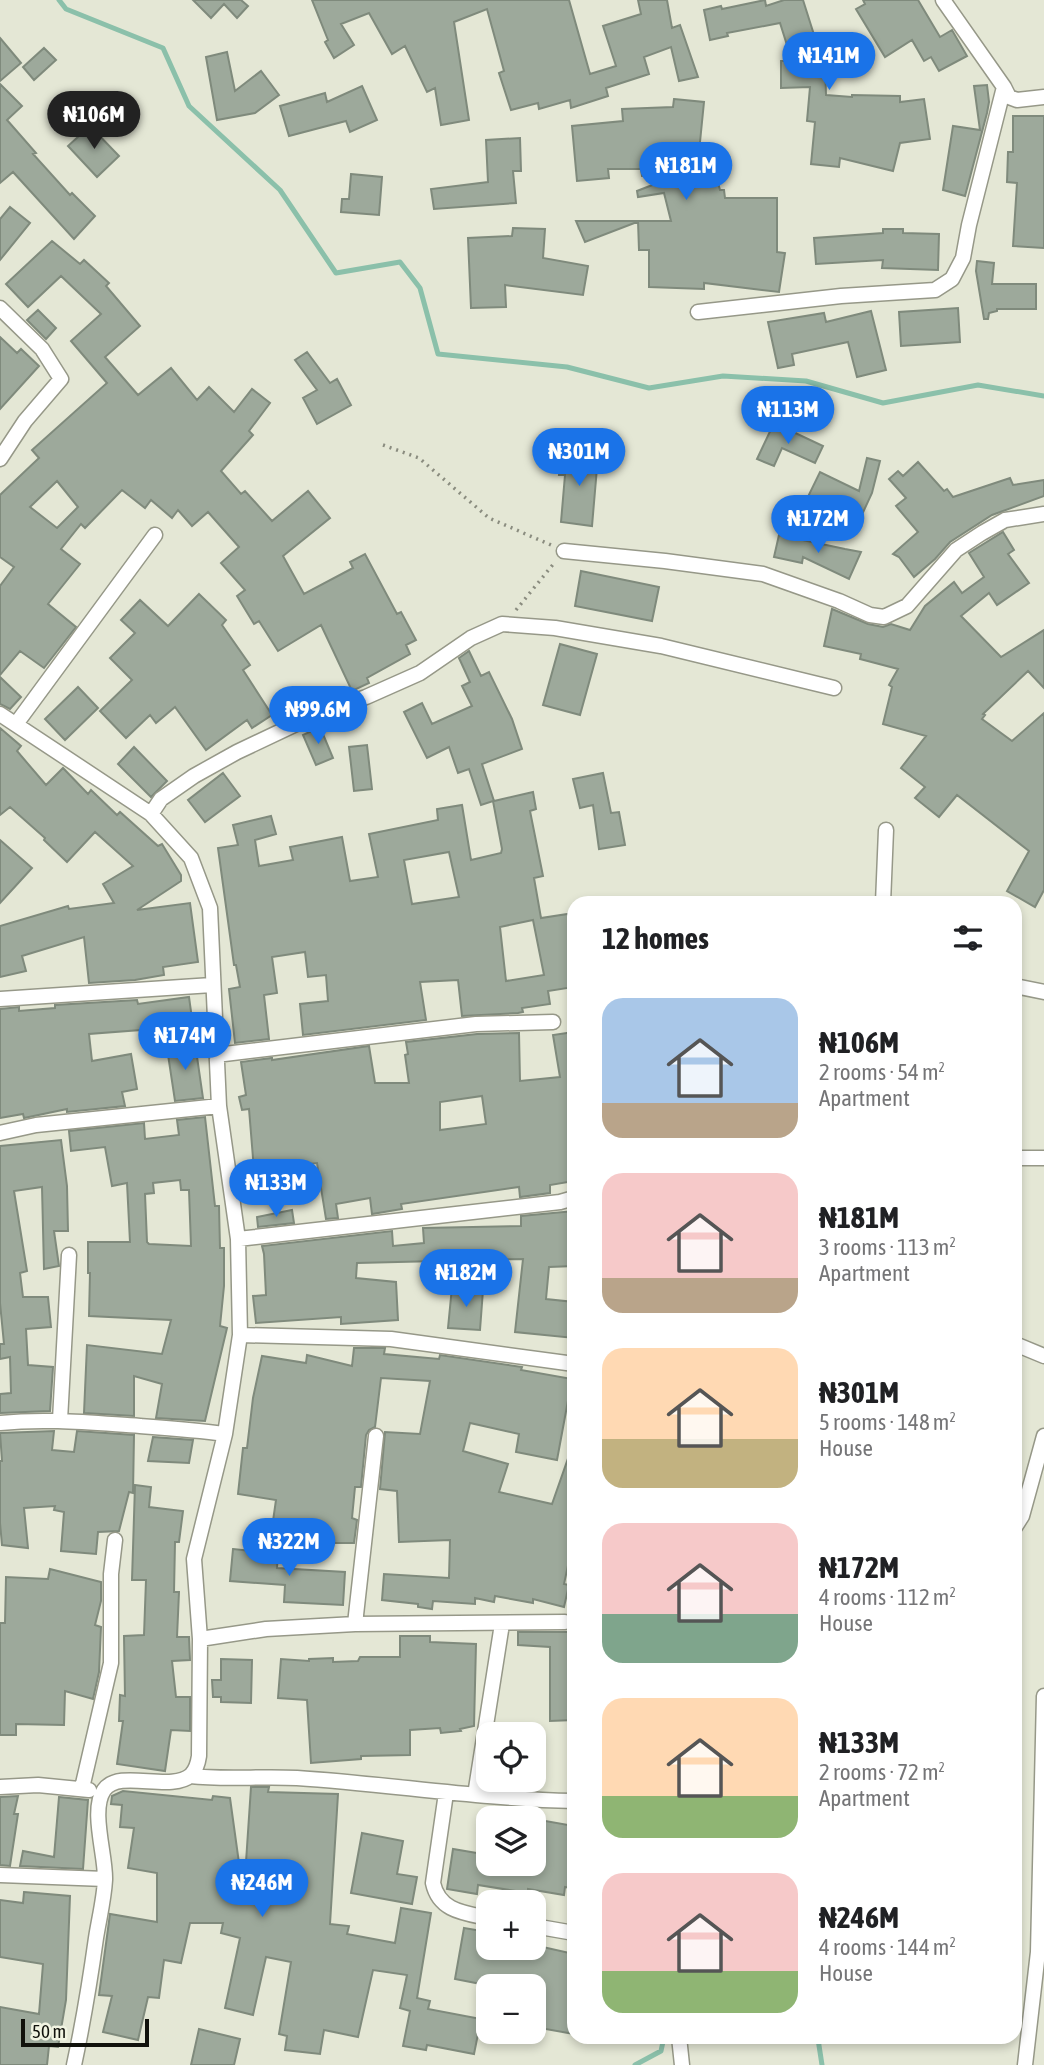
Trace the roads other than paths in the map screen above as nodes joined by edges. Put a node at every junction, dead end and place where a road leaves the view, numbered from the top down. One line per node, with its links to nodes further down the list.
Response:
1 (943, 0): 2 (street)
2 (1004, 87): 3 (street); 5 (street)
3 (1044, 97)
4 (0, 308): 6 (street)
5 (698, 312)
6 (0, 459)
7 (1044, 513): 9 (street)
8 (155, 535): 12 (street)
9 (565, 551)
10 (834, 688): 13 (street)
11 (0, 714): 12 (street)
12 (16, 724): 13 (street)
13 (151, 814): 16 (street)
14 (886, 831): 15 (street)
15 (883, 896)
16 (212, 985): 19 (street); 21 (street)
17 (1022, 987): 18 (street)
18 (1044, 992)
19 (0, 999)
20 (553, 1022): 21 (street)
21 (216, 1055): 22 (street)
22 (219, 1105): 23 (street); 27 (street)
23 (0, 1133)
24 (1022, 1158): 25 (street)
25 (1044, 1158)
26 (567, 1200): 27 (street)
27 (238, 1239): 29 (street)
28 (69, 1255): 33 (street)
29 (240, 1335): 32 (street); 35 (street)
30 (1022, 1348): 31 (street)
31 (1044, 1356)
32 (567, 1363)
33 (60, 1420): 34 (street); 35 (street)
34 (0, 1423)
35 (225, 1434): 43 (street)
36 (376, 1436): 41 (street)
37 (1044, 1436): 38 (street)
38 (1022, 1516)
39 (115, 1540): 47 (street)
40 (565, 1622): 42 (street)
41 (355, 1624): 42 (street); 43 (street)
42 (502, 1624): 50 (street)
43 (200, 1639): 45 (street)
44 (1044, 1696): 57 (street)
45 (190, 1776): 48 (street); 49 (street)
46 (0, 1787): 47 (street)
47 (82, 1788): 48 (street)
48 (102, 1792): 53 (street)
49 (446, 1793): 50 (street); 54 (street)
50 (475, 1795): 51 (street)
51 (567, 1801)
52 (0, 1875): 53 (street)
53 (105, 1879): 59 (street)
54 (476, 1916)
55 (546, 1928): 56 (street)
56 (567, 1932)
57 (1041, 1953): 61 (street)
58 (679, 2044): 60 (street)
59 (74, 2065)
60 (682, 2065)
61 (1025, 2065)

